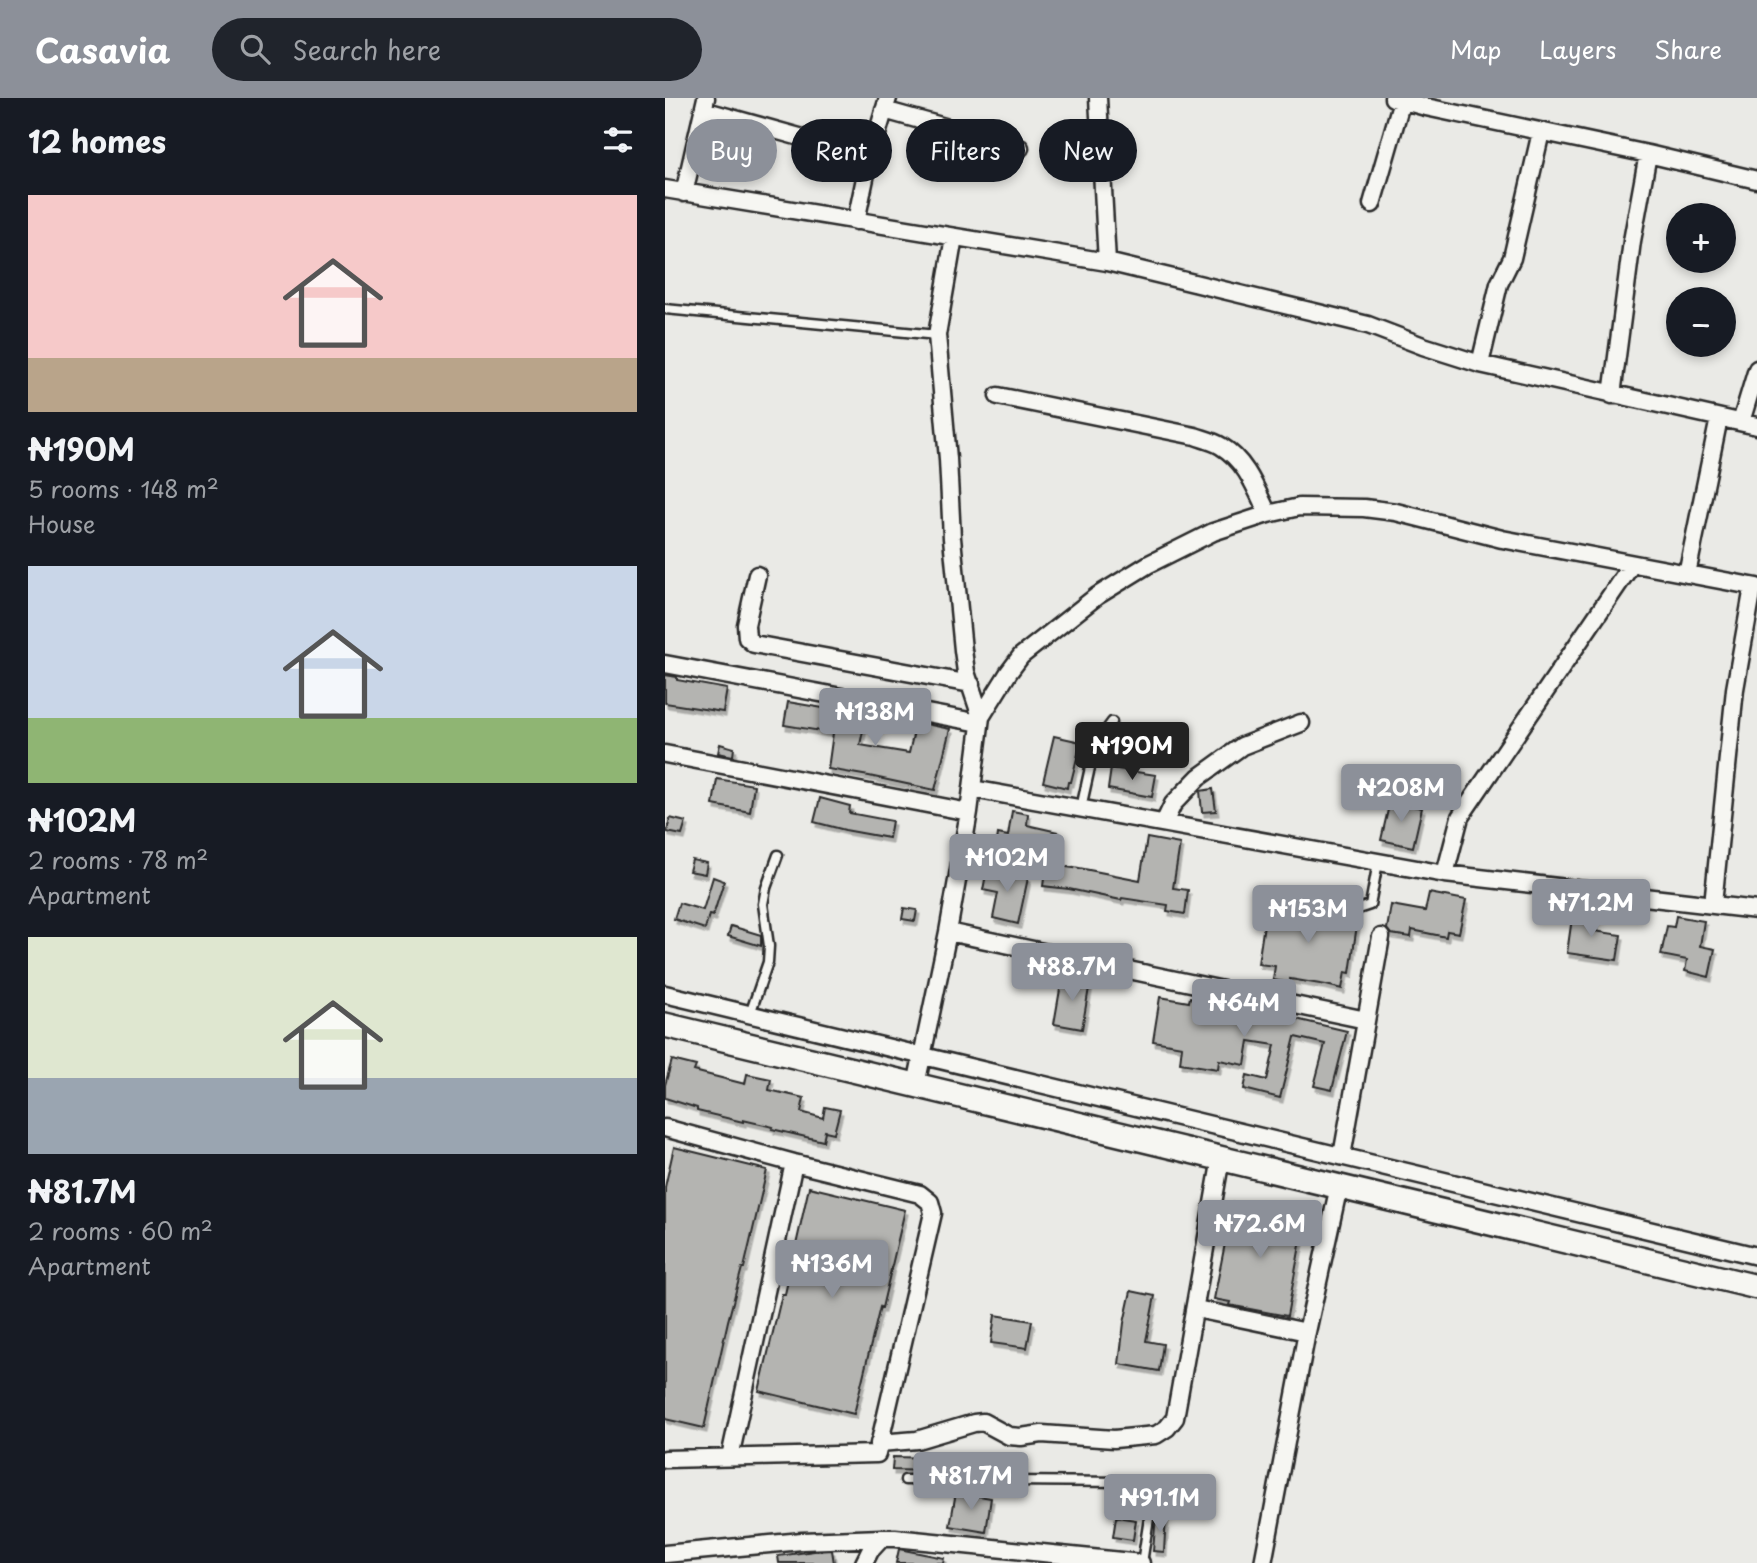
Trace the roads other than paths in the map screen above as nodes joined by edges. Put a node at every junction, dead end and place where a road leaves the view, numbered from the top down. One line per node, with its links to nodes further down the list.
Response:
1 (1098, 98): 17 (street)
2 (1397, 99): 3 (street); 14 (street)
3 (1427, 102): 7 (street)
4 (705, 104): 8 (street); 13 (street)
5 (886, 104): 6 (street)
6 (932, 119)
7 (1541, 132): 9 (street); 20 (street)
8 (791, 134)
9 (1648, 154): 10 (street); 22 (street)
10 (1757, 180)
11 (864, 182): 15 (street)
12 (665, 189): 13 (street)
13 (684, 193): 15 (street)
14 (1372, 204)
15 (856, 221): 16 (street)
16 (954, 237): 17 (street); 19 (street)
17 (1107, 262): 20 (street)
18 (665, 309): 19 (lane)
19 (937, 335): 32 (street)
20 (1480, 365): 22 (street)
21 (1757, 369): 25 (street)
22 (1612, 395): 24 (street)
23 (998, 396): 26 (street)
24 (1719, 418): 25 (street); 28 (street)
25 (1749, 424)
26 (1268, 514): 27 (street); 33 (street)
27 (1632, 564): 28 (street); 43 (street)
28 (1687, 574): 30 (street)
29 (758, 575): 32 (street)
30 (1755, 587): 45 (street)
31 (665, 664): 33 (street)
32 (971, 684): 33 (street)
33 (981, 720): 37 (street)
34 (1112, 722): 38 (lane)
35 (1301, 723): 40 (street)
36 (665, 754): 39 (street)
37 (973, 789): 38 (street); 39 (street)
38 (1081, 808): 40 (street)
39 (969, 812): 47 (street)
40 (1164, 823): 42 (street)
41 (778, 855): 50 (lane)
42 (1378, 862): 43 (street); 44 (lane)
43 (1445, 874): 45 (street)
44 (1273, 896)
45 (1713, 904): 46 (street)
46 (1757, 910)
47 (947, 932): 51 (street); 53 (street)
48 (1381, 937): 51 (street)
49 (665, 994): 50 (street)
50 (750, 1014): 53 (street)
51 (1366, 1020): 56 (street)
52 (665, 1025): 54 (main road)
53 (923, 1056): 54 (street); 56 (street)
54 (916, 1085): 57 (main road)
55 (665, 1128): 58 (street)
56 (1342, 1156): 60 (street)
57 (1221, 1158): 59 (main road); 62 (street)
58 (794, 1163): 64 (street); 65 (street)
59 (1339, 1186): 61 (main road); 63 (street)
60 (1757, 1256)
61 (1757, 1287)
62 (1196, 1309): 63 (street); 64 (street)
63 (1307, 1332): 73 (street)
64 (879, 1443): 65 (street)
65 (730, 1457): 66 (street)
66 (665, 1459)
67 (905, 1480): 72 (lane)
68 (882, 1538): 69 (street); 70 (street); 71 (street)
69 (665, 1554)
70 (984, 1555): 72 (street)
71 (865, 1563)
72 (1141, 1563)
73 (1263, 1563)

